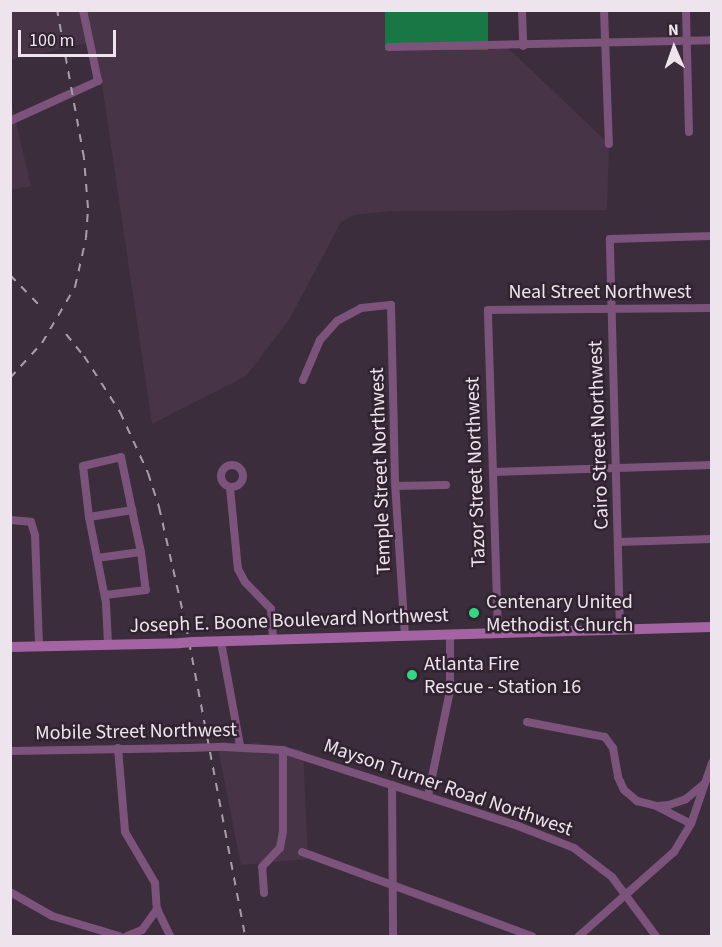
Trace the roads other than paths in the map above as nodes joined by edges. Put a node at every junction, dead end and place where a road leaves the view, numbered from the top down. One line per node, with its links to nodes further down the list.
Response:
1 (83, 10): 10 (street)
2 (522, 10): 8 (street)
3 (604, 10): 7 (street)
4 (686, 10): 6 (street)
5 (711, 40): 6 (street)
6 (687, 41): 7 (street); 11 (street)
7 (605, 44): 8 (street); 12 (street)
8 (523, 46): 9 (street)
9 (389, 47)
10 (10, 122)
11 (689, 132)
12 (609, 144)
13 (711, 236): 15 (street, Cairo Street Northwest)
14 (711, 308): 15 (street, Neal Street Northwest)
15 (612, 309): 16 (street, Neal Street Northwest); 19 (street, Cairo Street Northwest)
16 (488, 310): 20 (street, Tazor Street Northwest)
17 (303, 380): 22 (street, Temple Street Northwest)
18 (711, 465): 19 (street)
19 (616, 468): 20 (street); 28 (street, Cairo Street Northwest)
20 (493, 471): 34 (street, Tazor Street Northwest)
21 (446, 484): 22 (street)
22 (396, 486): 36 (street, Temple Street Northwest)
23 (230, 488): 37 (street)
24 (132, 510): 25 (street); 25 (street); 29 (street)
25 (89, 518): 30 (street)
26 (10, 520): 40 (street)
27 (711, 539): 28 (street)
28 (618, 542): 33 (street, Cairo Street Northwest)
29 (141, 552): 30 (street); 31 (street)
30 (97, 558): 31 (street)
31 (105, 595): 39 (street)
32 (711, 627): 33 (main road, Joseph E. Boone Boulevard Northwest)
33 (620, 629): 34 (main road, Joseph E. Boone Boulevard Northwest)
34 (498, 633): 35 (main road, Joseph E. Boone Boulevard Northwest)
35 (450, 634): 36 (main road, Joseph E. Boone Boulevard Northwest); 51 (street)
36 (405, 636): 37 (main road, Joseph E. Boone Boulevard Northwest)
37 (273, 640): 38 (main road, Joseph E. Boone Boulevard Northwest)
38 (221, 642): 39 (main road, Joseph E. Boone Boulevard Northwest, bridge); 43 (street)
39 (108, 644): 40 (main road, Joseph E. Boone Boulevard Northwest)
40 (39, 646): 41 (main road, Joseph E. Boone Boulevard Northwest)
41 (10, 647)
42 (527, 722): 52 (street)
43 (240, 746): 44 (street, Mobile Street Northwest, bridge); 45 (street, Mobile Street Northwest)
44 (118, 748): 47 (street, Mobile Street Northwest); 59 (street)
45 (262, 748): 46 (street, Mayson Turner Road Northwest)
46 (283, 750): 50 (street, Mayson Turner Road Northwest); 57 (street)
47 (10, 751)
48 (711, 763): 49 (street)
49 (704, 784): 52 (street); 53 (street)
50 (392, 785): 51 (street, Mayson Turner Road Northwest); 55 (street)
51 (428, 796): 58 (street, Mayson Turner Road Northwest)
52 (657, 806): 53 (street)
53 (691, 824): 58 (street)
54 (302, 852): 55 (street)
55 (392, 885): 63 (street); 64 (street)
56 (10, 892): 60 (street)
57 (264, 893)
58 (627, 894): 65 (street); 66 (street, Mayson Turner Road Northwest)
59 (157, 909): 61 (street); 62 (street)
60 (119, 936)
61 (127, 936)
62 (169, 936)
63 (393, 936)
64 (532, 936)
65 (579, 936)
66 (656, 936)

